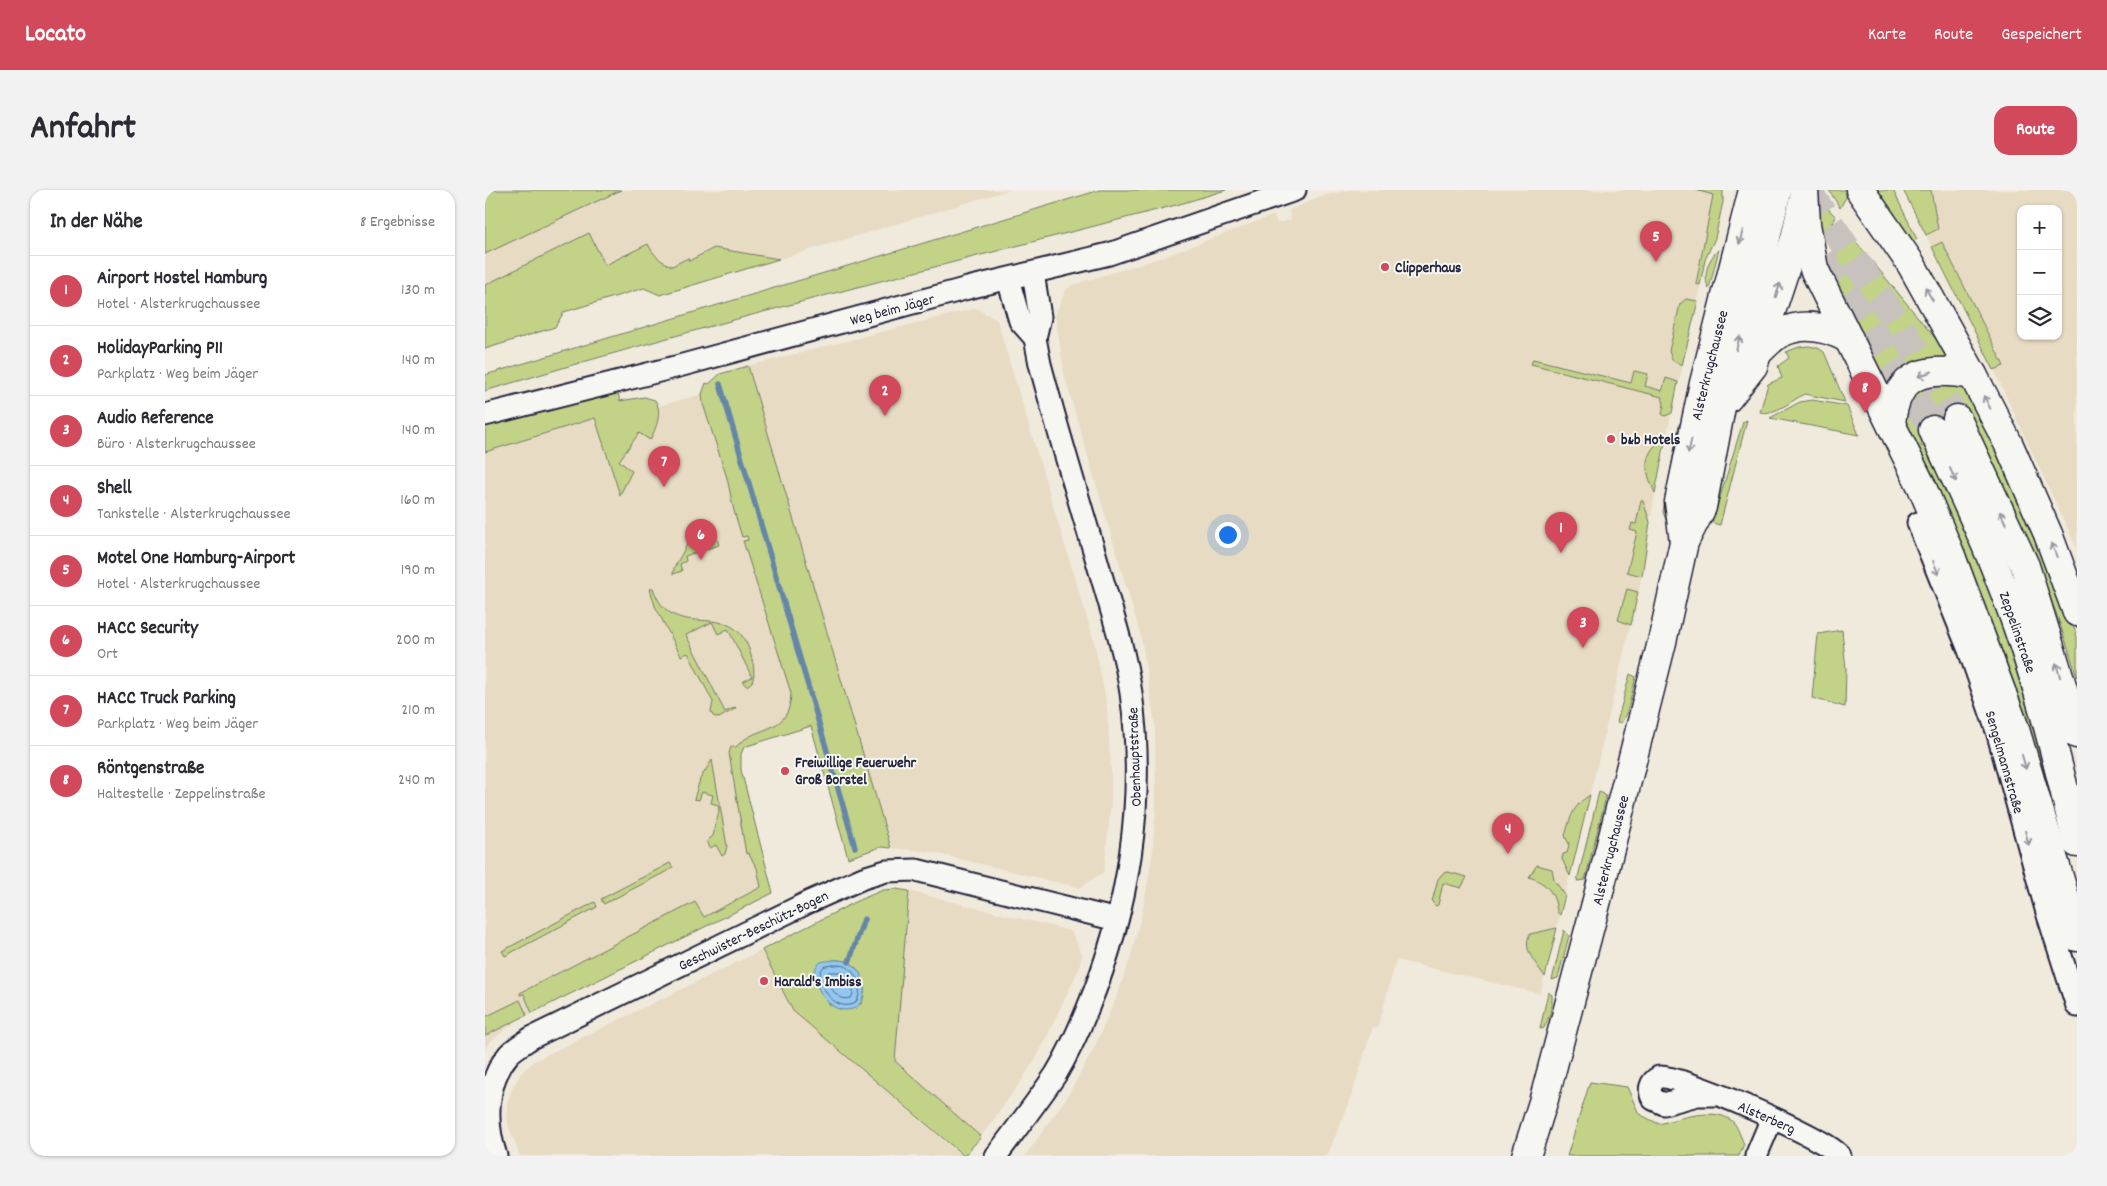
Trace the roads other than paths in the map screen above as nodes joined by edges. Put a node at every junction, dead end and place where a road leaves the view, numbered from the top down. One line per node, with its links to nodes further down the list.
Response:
1 (1295, 190): 6 (street, Weg beim Jäger)
2 (1753, 190): 17 (main road, Alsterkrugchaussee, one-way to 17)
3 (1777, 190): 12 (main road, Alsterkrugchaussee, one-way to 3)
4 (1860, 190): 11 (main road, one-way to 4)
5 (1805, 192): 9 (main road); 10 (main road, Alsterkrugchaussee, one-way to 5)
6 (1033, 273): 7 (street, Weg beim Jäger); 8 (street, Obenhauptstraße)
7 (1008, 279): 8 (street, Obenhauptstraße); 13 (street, Weg beim Jäger)
8 (1035, 338): 21 (street, Obenhauptstraße)
9 (1849, 339): 10 (main road); 14 (main road)
10 (1757, 353): 12 (main road, Alsterkrugchaussee)
11 (1973, 375): 14 (main road, one-way to 14); 18 (main road, one-way to 11)
12 (1721, 407): 17 (main road, Alsterkrugchaussee)
13 (485, 415)
14 (1891, 424): 15 (main road)
15 (1922, 487): 16 (main road); 22 (main road, one-way to 22)
16 (1918, 523): 23 (street, Sengelmannstraße, one-way to 23)
17 (1684, 542): 28 (main road, Alsterkrugchaussee)
18 (2077, 612)
19 (2077, 734): 20 (main road, Zeppelinstraße, one-way to 20)
20 (2077, 843)
21 (1117, 920): 26 (street, Geschwister-Beschütz-Bogen); 27 (street, Obenhauptstraße)
22 (2077, 937)
23 (2077, 1006)
24 (1717, 1095): 25 (street, Alsterberg)
25 (1772, 1118): 29 (street); 30 (street, Alsterberg)
26 (496, 1156)
27 (996, 1156)
28 (1526, 1156)
29 (1756, 1156)
30 (1841, 1156)

